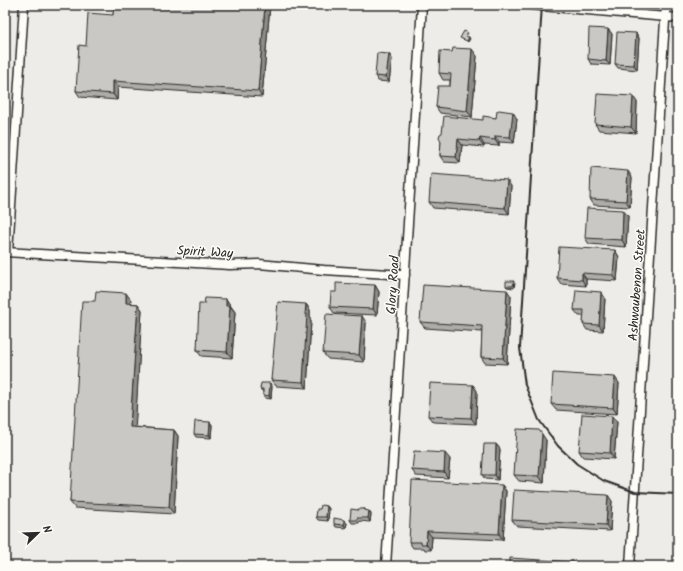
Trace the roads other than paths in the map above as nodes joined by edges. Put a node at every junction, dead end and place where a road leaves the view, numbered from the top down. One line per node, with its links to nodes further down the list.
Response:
1 (24, 5): 7 (street)
2 (422, 5): 8 (street, Glory Road)
3 (530, 5): 5 (street)
4 (666, 5): 5 (street, Ashwaubenon Street)
5 (665, 17): 6 (street); 10 (street, Ashwaubenon Street)
6 (678, 18)
7 (7, 252): 8 (street, Spirit Way)
8 (404, 275): 9 (street, Glory Road)
9 (386, 566)
10 (630, 566)

